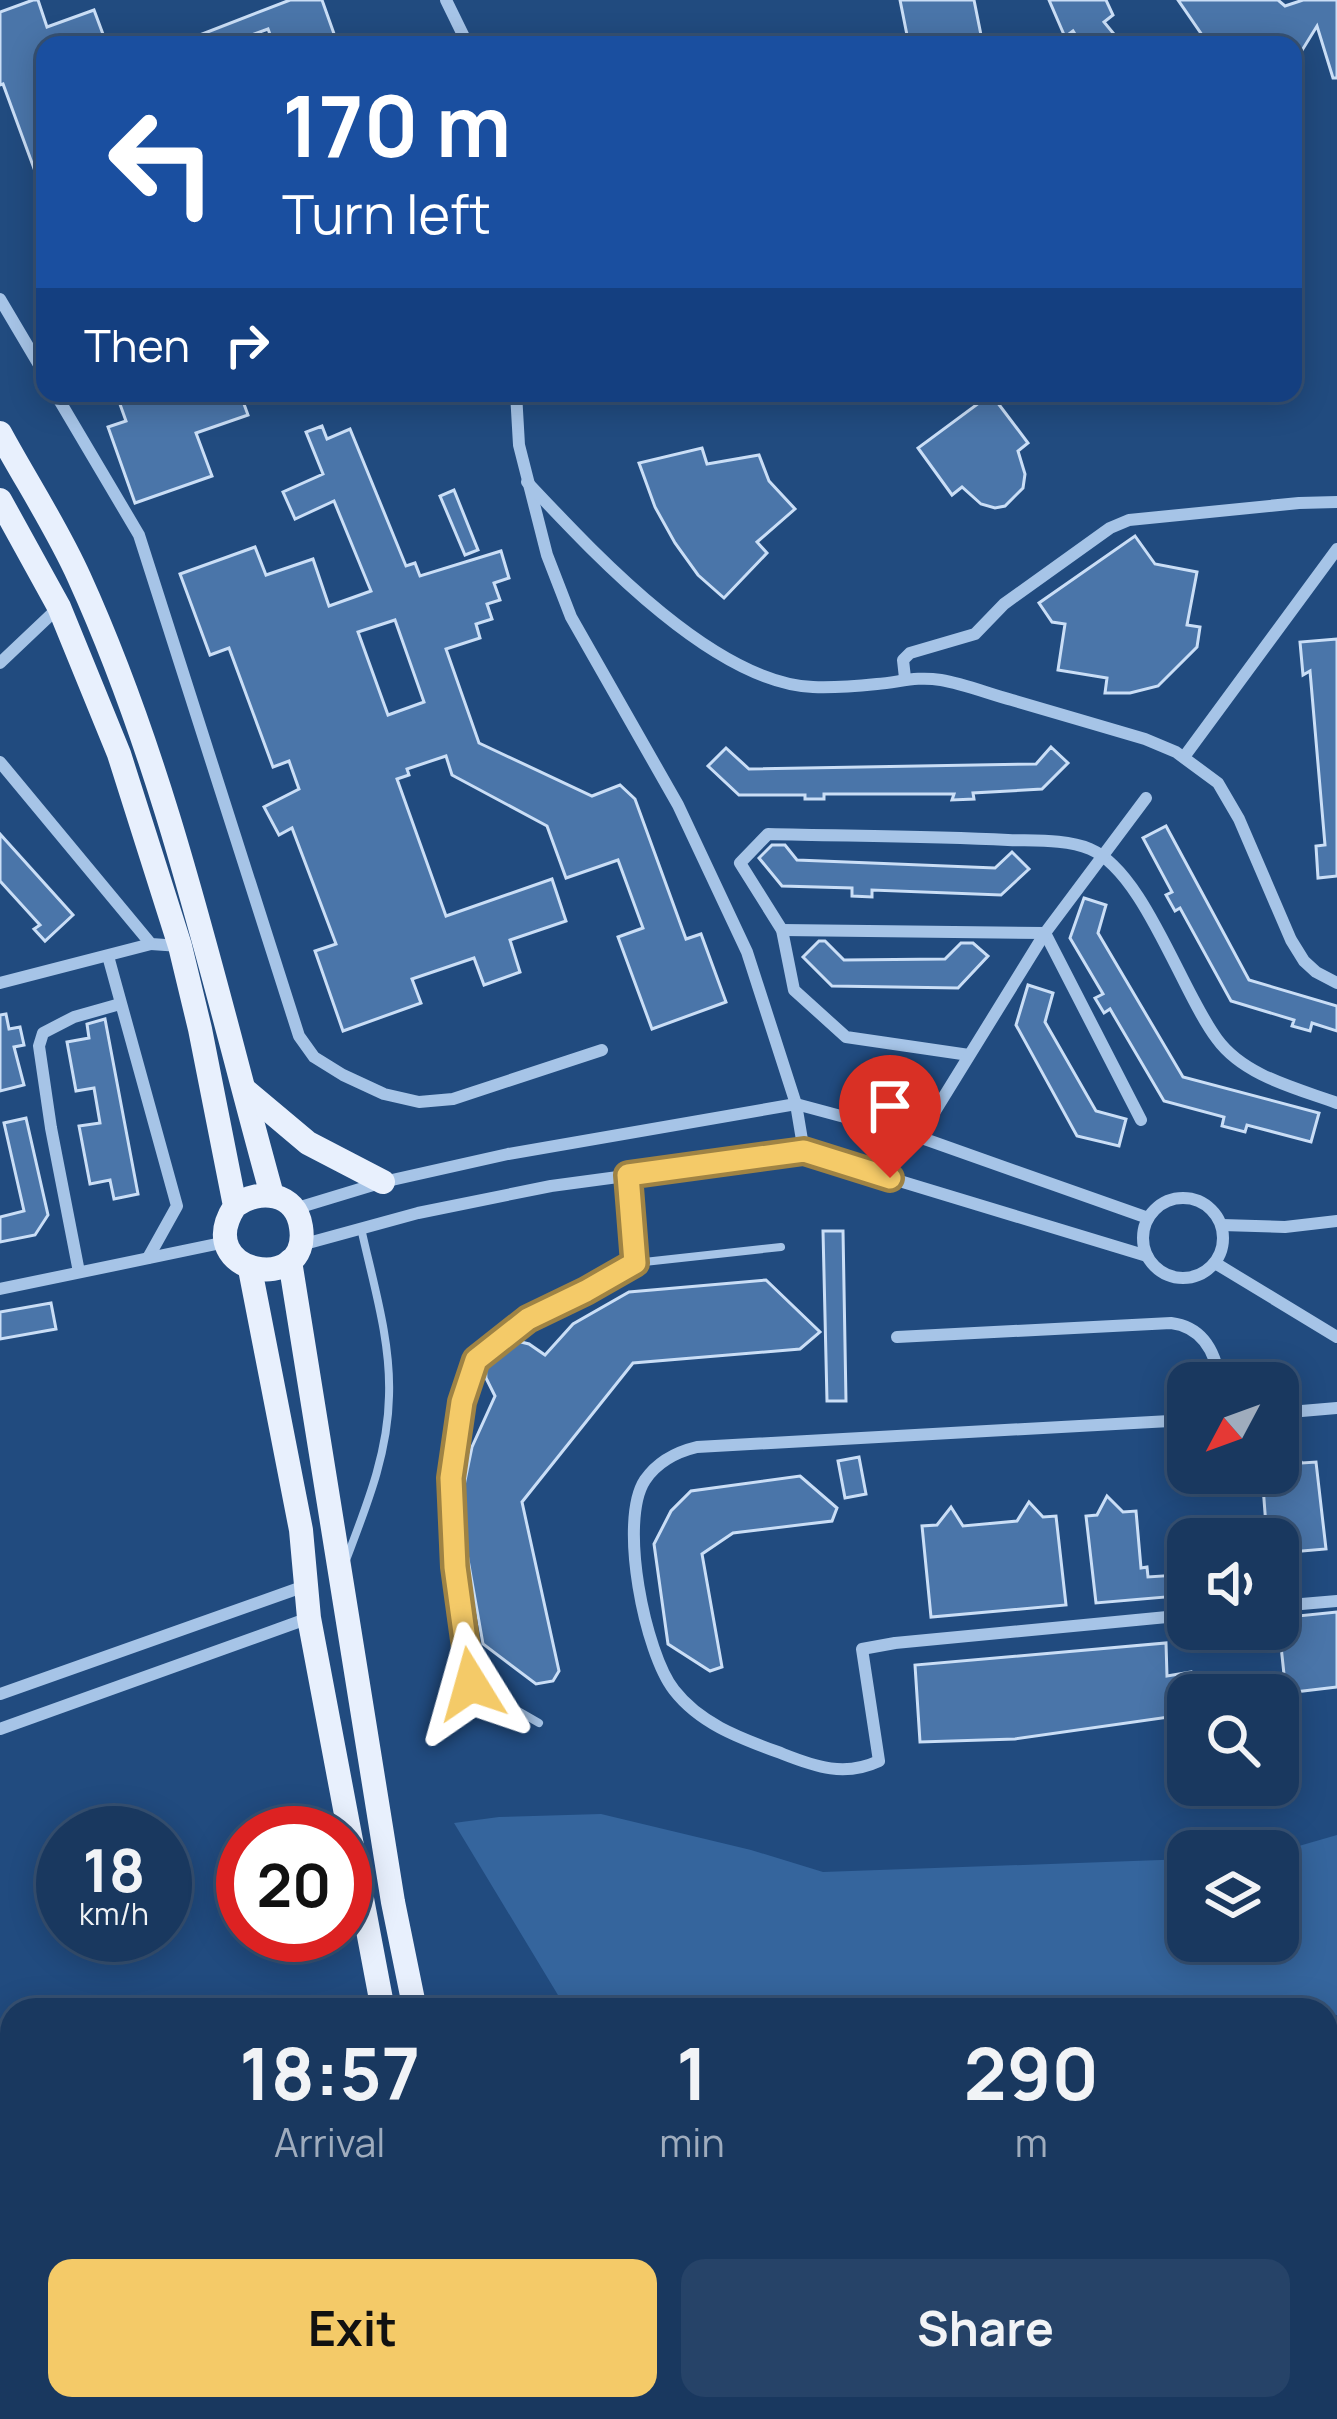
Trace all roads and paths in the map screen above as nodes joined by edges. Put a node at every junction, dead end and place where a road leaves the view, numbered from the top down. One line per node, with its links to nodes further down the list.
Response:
1 (446, 0): 2 (street)
2 (464, 36)
3 (0, 299): 4 (street)
4 (36, 360)
5 (61, 402): 27 (street)
6 (517, 402): 8 (street)
7 (0, 433): 29 (main road)
8 (527, 482): 14 (street); 31 (street)
9 (0, 500): 12 (main road)
10 (1337, 502): 14 (street)
11 (1337, 549): 15 (street)
12 (59, 607): 13 (street); 22 (main road)
13 (0, 663)
14 (905, 678): 15 (street)
15 (1184, 757): 25 (street)
16 (0, 762): 21 (street)
17 (1146, 798): 18 (street)
18 (1103, 856): 19 (street); 20 (street); 30 (street)
19 (782, 930): 20 (street); 28 (street)
20 (1045, 933): 28 (street); 32 (street)
21 (151, 944): 22 (street); 23 (street)
22 (180, 946): 38 (main road)
23 (108, 956): 24 (street); 26 (street)
24 (0, 983)
25 (1337, 983)
26 (120, 1004): 48 (street); 52 (street)
27 (602, 1050)
28 (969, 1055): 33 (street)
29 (244, 1089): 36 (main road); 37 (main road)
30 (1337, 1103)
31 (796, 1104): 33 (street); 34 (street); 36 (street)
32 (1142, 1120)
33 (920, 1136): 40 (street)
34 (804, 1151): 35 (street); 47 (street)
35 (628, 1175): 43 (street); 49 (lane)
36 (383, 1182): 39 (street)
37 (272, 1195): 38 (main road); 39 (main road)
38 (235, 1206): 44 (main road)
39 (294, 1208): 46 (main road)
40 (1148, 1218): 42 (street); 47 (street)
41 (1337, 1221): 42 (street)
42 (1222, 1225): 50 (street)
43 (361, 1228): 46 (street); 60 (lane)
44 (226, 1242): 48 (street); 51 (main road)
45 (781, 1247): 49 (lane)
46 (295, 1253): 51 (main road); 60 (main road)
47 (1147, 1256): 50 (street)
48 (148, 1258): 52 (street)
49 (635, 1263): 67 (lane)
50 (1215, 1263): 55 (street)
51 (250, 1268): 61 (main road)
52 (79, 1273): 53 (street)
53 (0, 1289)
54 (897, 1337): 56 (street)
55 (1337, 1337)
56 (1217, 1362)
57 (1337, 1408): 58 (street)
58 (1299, 1411)
59 (1167, 1421): 64 (street)
60 (342, 1573): 70 (main road)
61 (306, 1585): 65 (main road); 66 (street)
62 (1337, 1601): 63 (street)
63 (1299, 1604)
64 (1167, 1617)
65 (309, 1618): 68 (street); 69 (main road)
66 (0, 1694)
67 (539, 1723)
68 (0, 1729)
69 (381, 1998)
70 (413, 1998)

